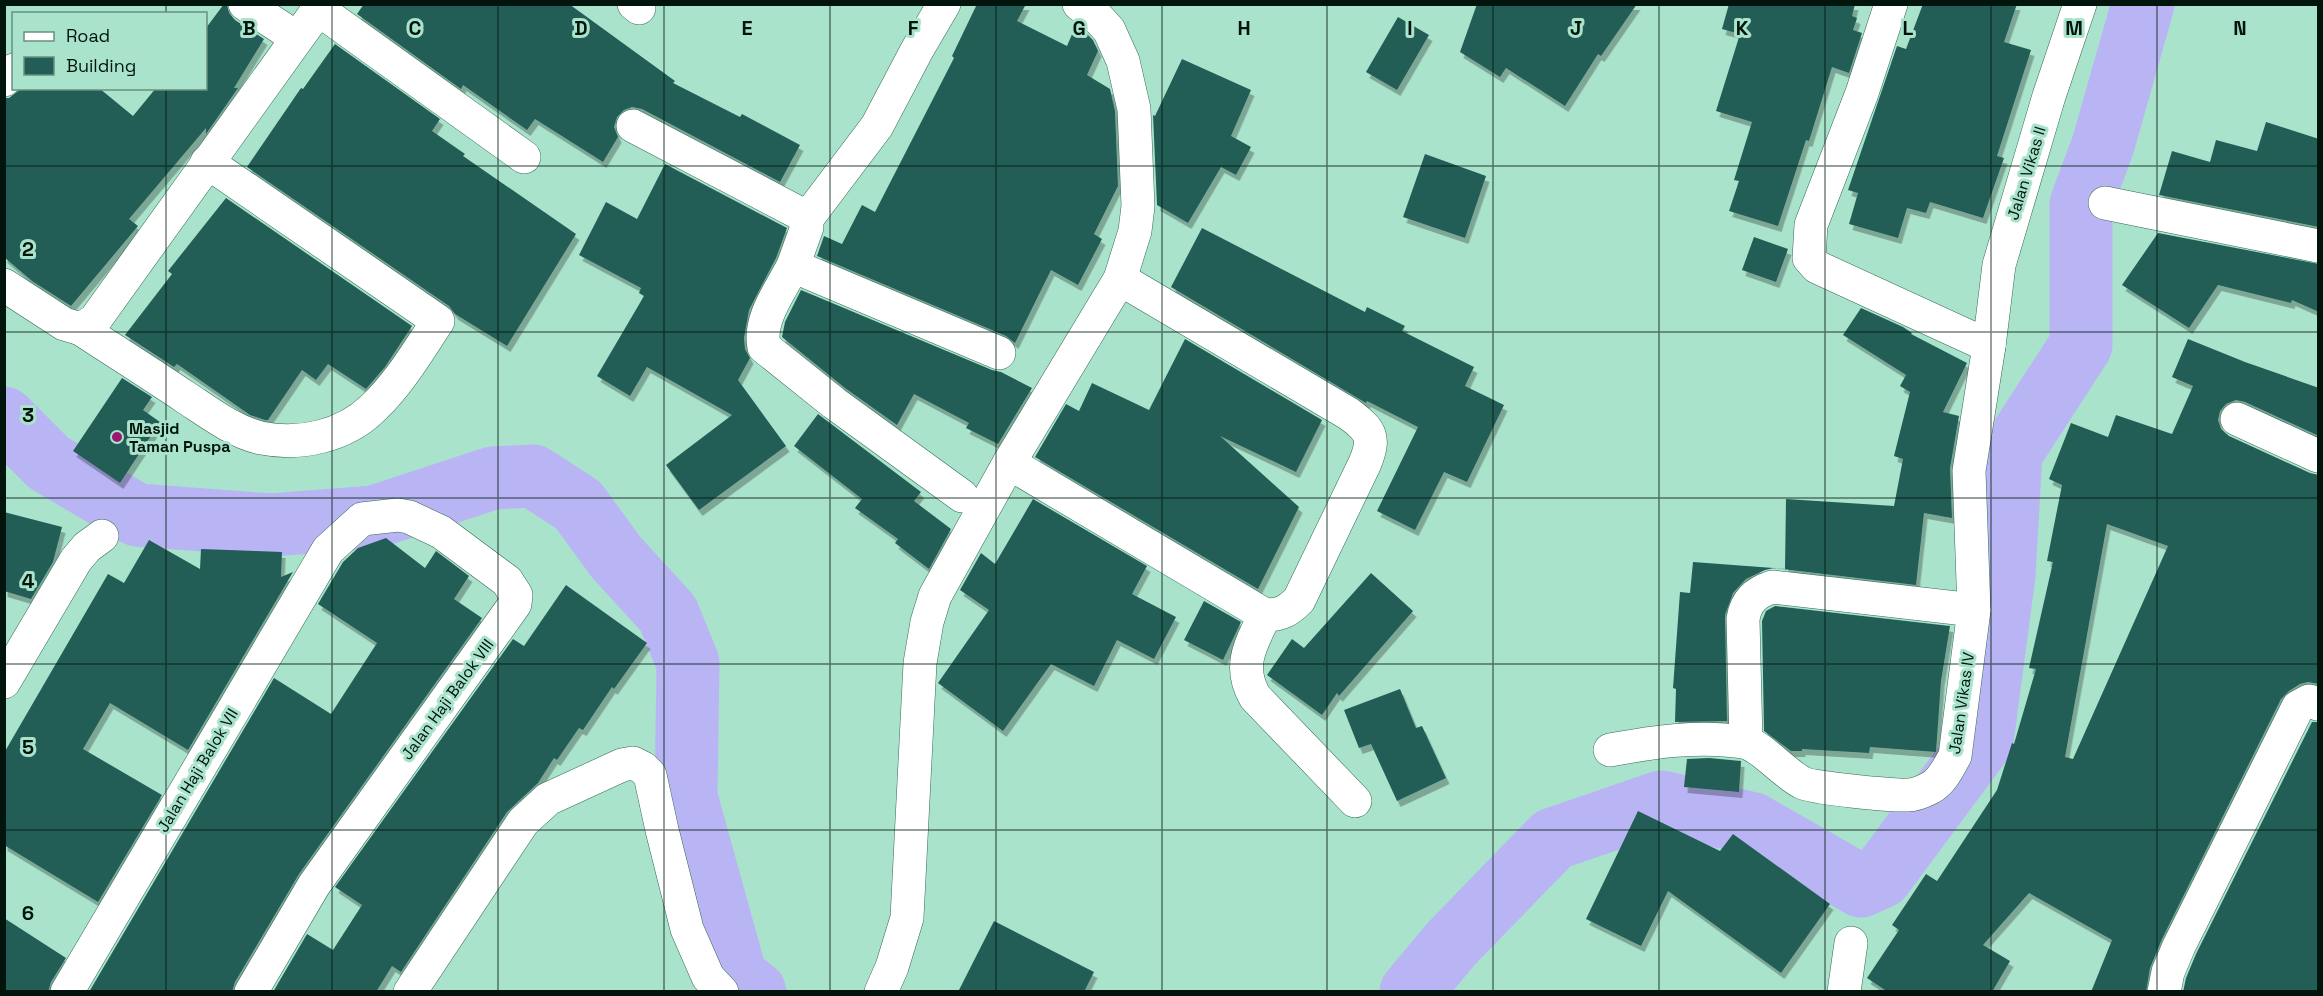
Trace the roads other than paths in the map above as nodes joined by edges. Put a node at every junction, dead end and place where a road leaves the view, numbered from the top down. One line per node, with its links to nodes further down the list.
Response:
1 (245, 4): 7 (street)
2 (944, 4): 12 (street)
3 (1079, 4): 15 (street)
4 (1892, 4): 18 (street)
5 (2080, 4): 18 (street, Jalan Vikas II)
6 (320, 7): 7 (street); 9 (street)
7 (297, 38): 10 (street)
8 (633, 126): 12 (street)
9 (524, 157)
10 (207, 162): 17 (street); 17 (street)
11 (2105, 203): 13 (street)
12 (806, 220): 14 (street)
13 (2319, 246)
14 (793, 266): 19 (street); 23 (street)
15 (1120, 279): 22 (street); 27 (street)
16 (4, 285): 17 (street)
17 (81, 329)
18 (1989, 346): 26 (street, Jalan Vikas IV)
19 (999, 353)
20 (2237, 419): 21 (street)
21 (2319, 456)
22 (1009, 464): 27 (street); 38 (street)
23 (962, 496)
24 (102, 536): 28 (street)
25 (328, 550): 34 (street, Jalan Haji Balok VII); 35 (street, Jalan Haji Balok VIII)
26 (1974, 610): 30 (street); 30 (street, Jalan Vikas IV)
27 (1265, 615): 32 (street)
28 (4, 682)
29 (2319, 704): 40 (street)
30 (1746, 742): 31 (street)
31 (1610, 750)
32 (1355, 801)
33 (1851, 943): 39 (street)
34 (67, 992)
35 (251, 992)
36 (410, 992): 37 (street)
37 (722, 992)
38 (881, 992)
39 (1844, 992)
40 (2164, 992)

